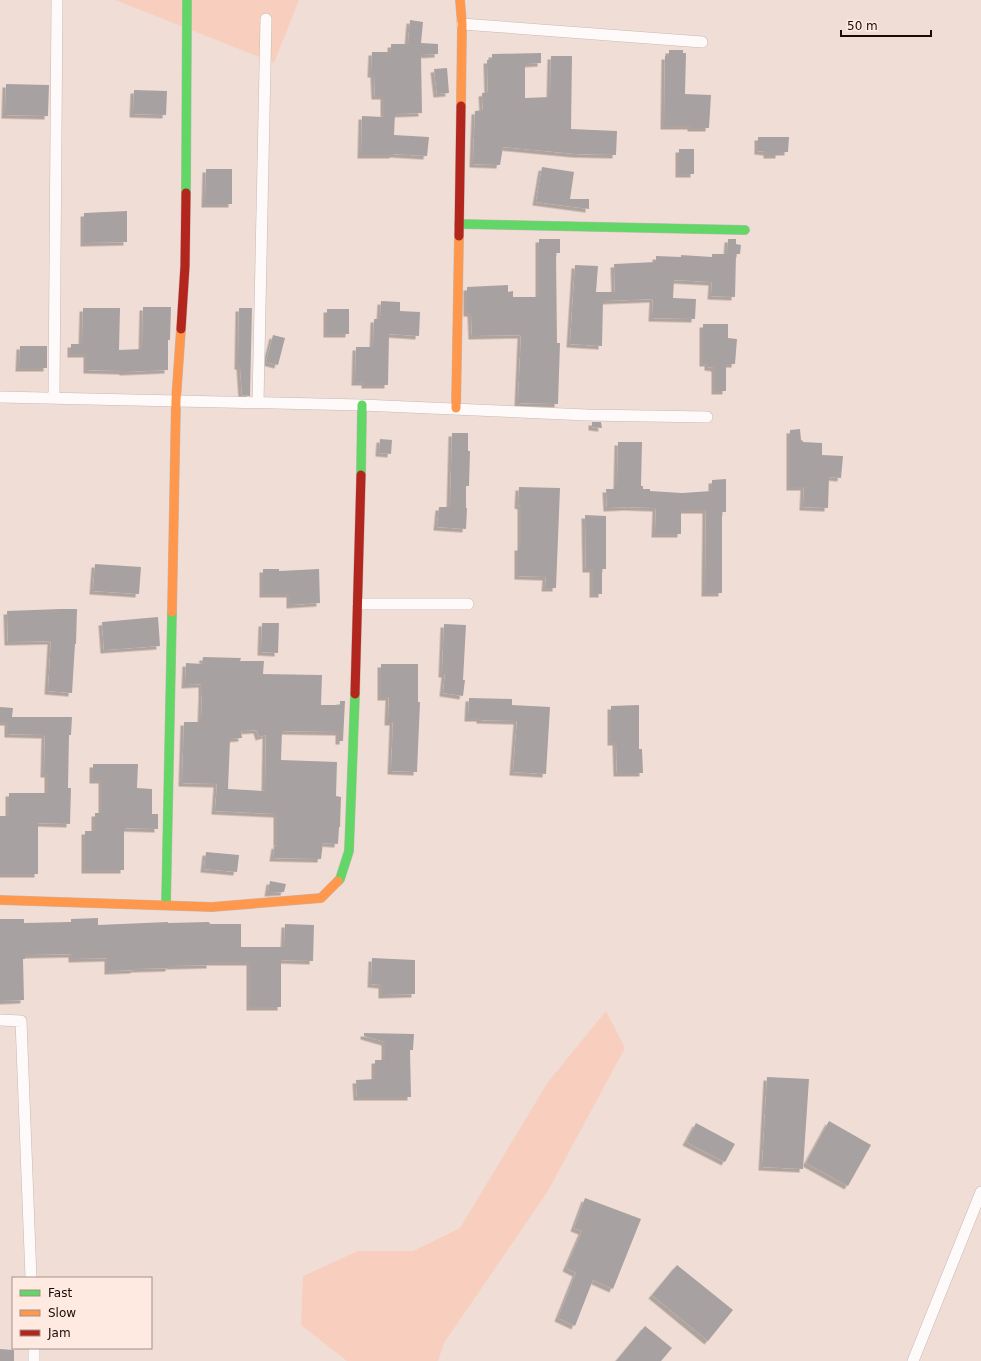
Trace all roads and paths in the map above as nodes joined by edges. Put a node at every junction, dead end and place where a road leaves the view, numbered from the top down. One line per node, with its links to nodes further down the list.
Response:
1 (57, 0): 10 (street)
2 (187, 0): 11 (street)
3 (460, 0): 5 (street)
4 (266, 20): 12 (street)
5 (462, 24): 6 (street); 7 (street)
6 (702, 42)
7 (459, 224): 8 (street); 14 (street)
8 (745, 230)
9 (0, 396): 10 (street)
10 (54, 398): 11 (street)
11 (176, 400): 12 (street); 19 (street)
12 (258, 402): 13 (street)
13 (362, 405): 14 (street); 16 (street)
14 (456, 408): 15 (street)
15 (707, 417)
16 (358, 604): 17 (street); 19 (street)
17 (468, 604)
18 (0, 900): 19 (street)
19 (166, 905)
20 (0, 1020): 22 (street)
21 (981, 1192): 25 (street)
22 (31, 1277)
23 (34, 1349): 24 (street)
24 (34, 1361)
25 (913, 1361)

